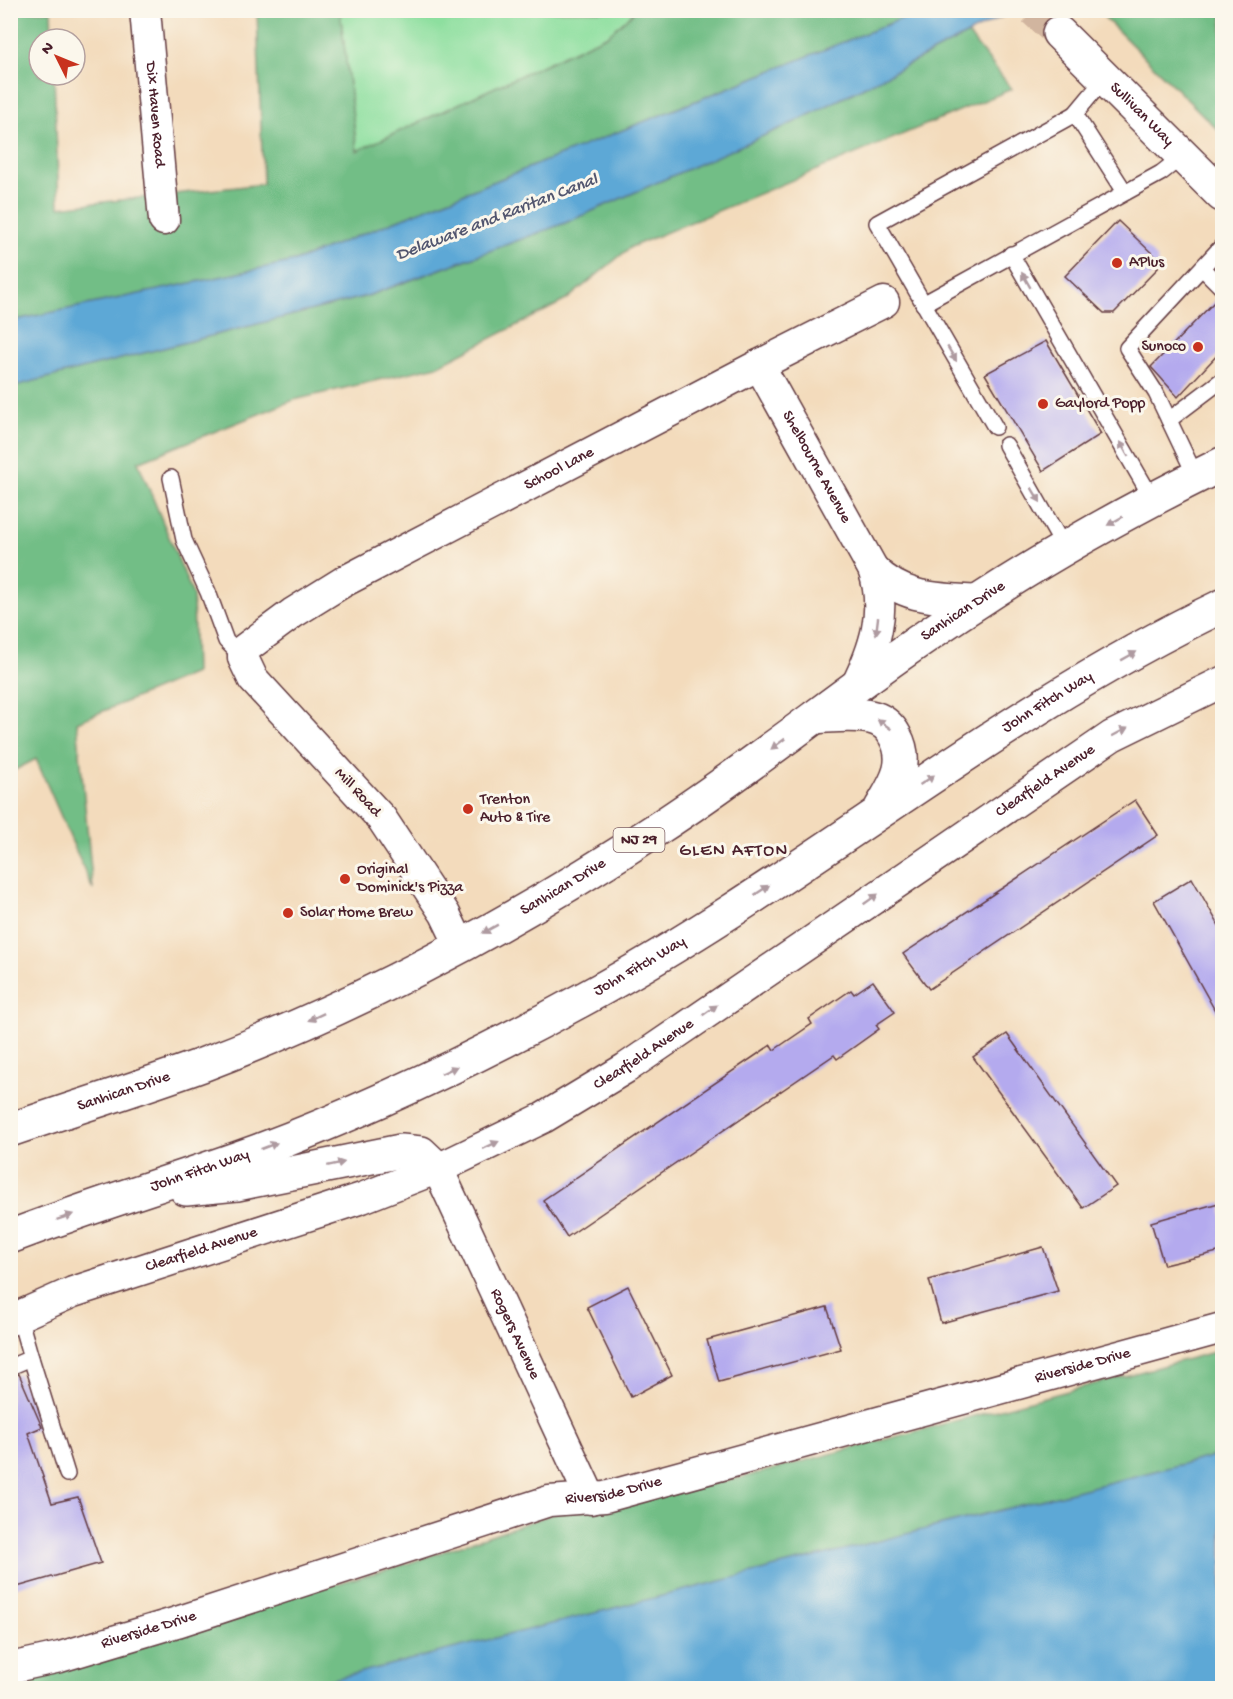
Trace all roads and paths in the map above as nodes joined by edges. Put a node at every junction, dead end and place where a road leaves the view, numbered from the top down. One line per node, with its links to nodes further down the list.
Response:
1 (145, 10): 8 (street, Dix Haven Road)
2 (1059, 33): 3 (main road, Sullivan Way)
3 (1106, 78): 4 (lane); 5 (main road, Sullivan Way)
4 (1076, 114): 6 (lane); 14 (lane)
5 (1184, 155): 6 (lane); 7 (main road, Sullivan Way)
6 (1125, 192): 10 (lane)
7 (1222, 195)
8 (164, 220)
9 (1222, 246): 11 (lane)
10 (1011, 254): 14 (lane); 22 (lane, one-way to 10)
11 (1202, 268): 12 (lane); 17 (lane)
12 (1222, 288)
13 (884, 302): 15 (street, School Lane)
14 (923, 304): 18 (lane, one-way to 18)
15 (759, 365): 24 (street, Shelbourne Avenue); 27 (street, School Lane)
16 (1222, 380): 17 (lane)
17 (1169, 420): 20 (lane)
18 (995, 427)
19 (1006, 445): 23 (lane, one-way to 23)
20 (1209, 471): 22 (main road, Sanhican Drive / NJ 29)
21 (171, 478): 27 (lane)
22 (1153, 500): 23 (main road, Sanhican Drive / NJ 29, one-way to 23)
23 (1065, 549): 25 (main road, Sanhican Drive / NJ 29)
24 (873, 569): 25 (street, Shelbourne Avenue); 29 (street, Shelbourne Avenue, one-way to 29)
25 (979, 601): 29 (main road, Sanhican Drive / NJ 29)
26 (1222, 606): 31 (main road, John Fitch Way, one-way to 26)
27 (243, 654): 32 (street, Mill Road)
28 (1222, 682): 34 (street, Clearfield Avenue, one-way to 28)
29 (855, 688): 30 (main road, Sanhican Drive / NJ 29)
30 (815, 717): 31 (main road, one-way to 30); 32 (main road, Sanhican Drive / NJ 29, one-way to 32)
31 (878, 812): 35 (main road, John Fitch Way, one-way to 31)
32 (460, 945): 33 (main road, Sanhican Drive / NJ 29, one-way to 33)
33 (10, 1130)
34 (438, 1169): 35 (main road, one-way to 34); 37 (street, Clearfield Avenue); 42 (street, Rogers Avenue)
35 (134, 1194): 36 (main road, John Fitch Way, one-way to 35)
36 (10, 1237)
37 (15, 1318): 39 (lane)
38 (1222, 1328): 42 (street, Riverside Drive)
39 (31, 1358): 40 (lane); 41 (lane)
40 (10, 1367)
41 (67, 1474)
42 (591, 1499): 43 (street, Riverside Drive)
43 (10, 1668)

